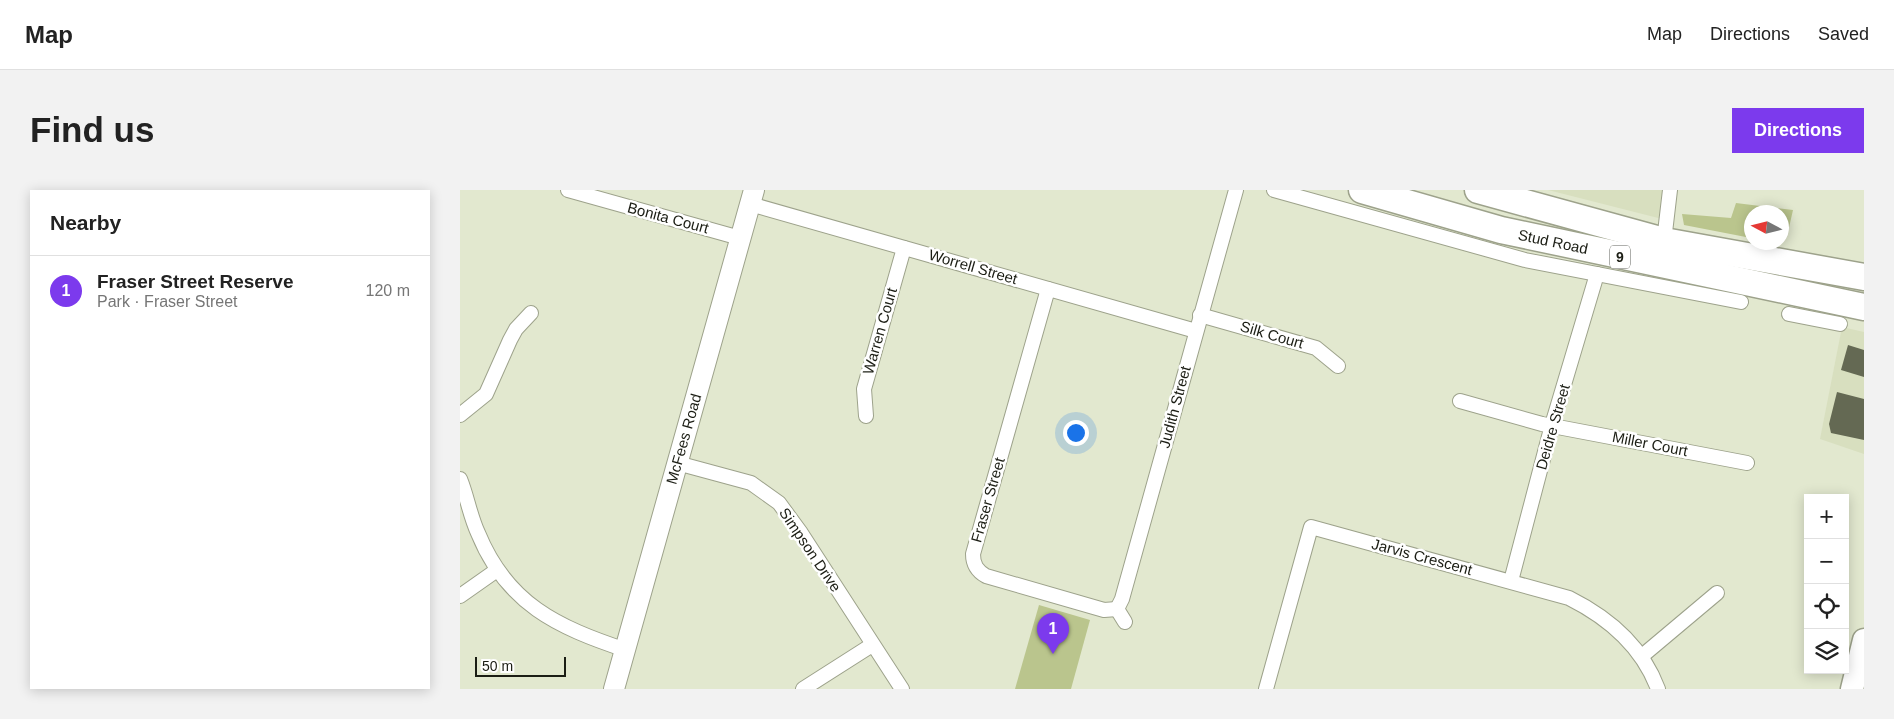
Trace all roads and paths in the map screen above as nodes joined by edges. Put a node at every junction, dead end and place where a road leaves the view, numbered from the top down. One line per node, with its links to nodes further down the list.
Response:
1 (568, 190): 8 (street, Bonita Court)
2 (1236, 190): 19 (street, Judith Street)
3 (1274, 190): 11 (street, Stud Road)
4 (1362, 190): 16 (highway, Stud Road / 9)
5 (1478, 190): 9 (highway, Stud Road / 9)
6 (1670, 190): 9 (street)
7 (752, 197): 8 (street, McFees Road); 10 (street, Worrell Street)
8 (740, 238): 27 (street, McFees Road)
9 (1664, 241): 12 (highway, Stud Road / 9)
10 (904, 248): 13 (street, Worrell Street); 25 (street, Warren Court)
11 (1597, 274): 14 (street, Stud Road); 26 (street, Deidre Street)
12 (1864, 277)
13 (1048, 288): 21 (street, Worrell Street); 34 (street, Fraser Street)
14 (1741, 302)
15 (1864, 307): 16 (highway, Stud Road / 9)
16 (1817, 309): 18 (street); 20 (street)
17 (531, 313): 24 (street)
18 (1789, 314)
19 (1200, 315): 21 (street, Judith Street); 22 (street, Silk Court)
20 (1840, 324)
21 (1196, 330): 34 (street, Judith Street)
22 (1338, 366)
23 (1460, 401): 26 (street, Miller Court)
24 (460, 415)
25 (866, 416)
26 (1552, 425): 28 (street, Miller Court); 31 (street, Deidre Street)
27 (677, 463): 37 (street, Simpson Drive); 38 (street, McFees Road)
28 (1746, 463)
29 (460, 478): 30 (street)
30 (497, 570): 33 (street); 38 (street)
31 (1511, 581): 39 (street, Jarvis Crescent); 43 (street, Jarvis Crescent)
32 (1717, 593): 39 (street)
33 (460, 596)
34 (1117, 609): 35 (street)
35 (1125, 622)
36 (1864, 640): 45 (main road)
37 (872, 645): 41 (street); 42 (street, Simpson Drive)
38 (626, 650): 40 (street, McFees Road)
39 (1642, 656): 44 (street, Jarvis Crescent)
40 (614, 689)
41 (803, 689)
42 (902, 689)
43 (1266, 689)
44 (1658, 689)
45 (1852, 689)

